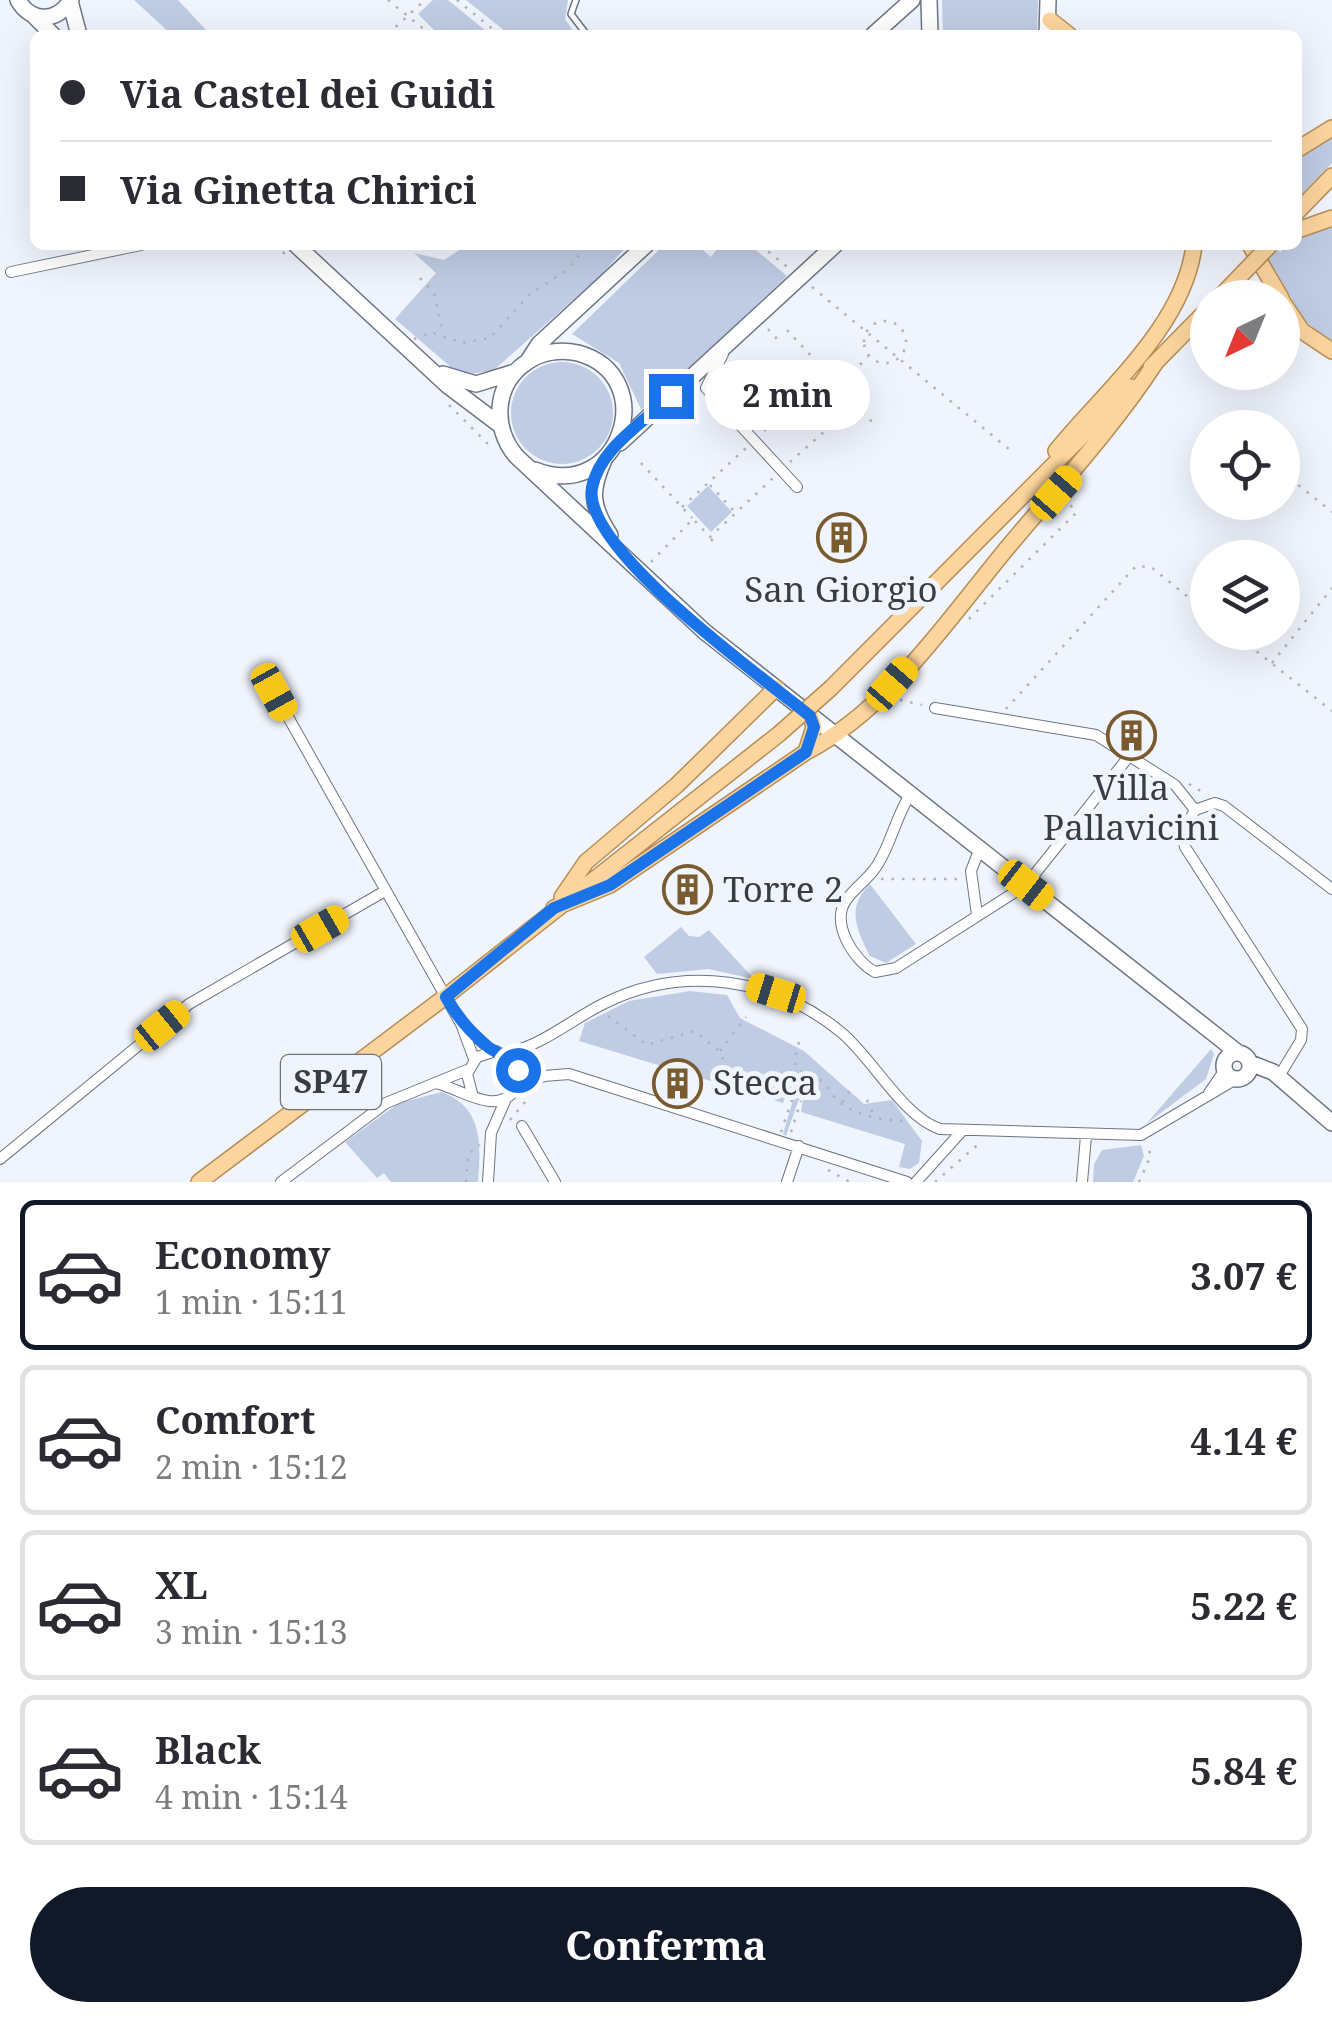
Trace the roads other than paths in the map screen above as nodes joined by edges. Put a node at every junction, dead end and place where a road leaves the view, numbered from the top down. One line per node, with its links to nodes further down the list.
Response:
1 (576, 0): 11 (lane)
2 (912, 0): 12 (main road)
3 (929, 0): 13 (main road)
4 (1048, 0): 8 (main road)
5 (70, 1): 7 (main road); 10 (main road)
6 (17, 2): 7 (main road)
7 (34, 16): 9 (main road)
8 (1048, 28)
9 (47, 30)
10 (78, 30)
11 (583, 30)
12 (879, 30)
13 (930, 30)
14 (1332, 128): 15 (main road)
15 (1302, 147)
16 (1332, 176): 18 (main road)
17 (1332, 186): 19 (main road)
18 (1302, 207)
19 (1302, 216)
20 (1332, 218): 21 (main road)
21 (1302, 229)
22 (110, 250): 29 (street)
23 (291, 250): 36 (main road)
24 (830, 250): 34 (main road)
25 (1193, 250): 46 (main road)
26 (1253, 250): 31 (main road)
27 (1265, 250): 30 (main road, bridge)
28 (634, 251): 37 (main road)
29 (11, 272)
30 (1236, 280)
31 (1271, 280)
32 (1190, 327): 38 (main road, SP47)
33 (1300, 329): 35 (main road)
34 (726, 346): 40 (street); 41 (main road)
35 (1332, 352)
36 (422, 359): 39 (main road); 42 (main road)
37 (528, 361): 39 (main road); 43 (main road)
38 (1156, 362): 46 (main road, SP47); 52 (main road)
39 (515, 372): 42 (main road)
40 (706, 388): 41 (street); 45 (street)
41 (671, 396): 43 (main road)
42 (500, 425): 44 (main road)
43 (608, 454): 44 (main road); 47 (main road)
44 (535, 470): 47 (main road)
45 (797, 487)
46 (1029, 492): 61 (main road, SP47, bridge)
47 (623, 555): 48 (main road)
48 (776, 688): 51 (main road); 61 (main road)
49 (274, 692): 60 (street)
50 (935, 708): 54 (street)
51 (810, 716): 52 (main road); 53 (main road)
52 (836, 736): 53 (main road); 55 (main road)
53 (806, 752): 61 (main road)
54 (1130, 755): 56 (street); 58 (street)
55 (912, 793): 57 (main road); 62 (street)
56 (1195, 810): 59 (street); 67 (street)
57 (980, 848): 58 (main road); 62 (street)
58 (1026, 885): 62 (street); 67 (main road)
59 (1332, 889)
60 (385, 891): 63 (street); 79 (street)
61 (554, 908): 63 (main road, SP47)
62 (976, 916)
63 (446, 997): 64 (street); 80 (main road, SP47)
64 (461, 1024): 65 (street); 66 (street)
65 (498, 1052): 66 (street); 70 (street); 75 (street)
66 (474, 1059): 68 (street)
67 (1249, 1069): 73 (main road); 76 (street)
68 (468, 1070): 69 (street); 71 (street)
69 (439, 1084): 71 (street); 81 (street)
70 (516, 1089): 72 (street); 78 (street)
71 (477, 1097): 72 (street); 77 (street)
72 (506, 1100): 77 (street)
73 (1332, 1123)
74 (522, 1126): 83 (street)
75 (961, 1132): 76 (street); 86 (street)
76 (1086, 1136): 87 (street)
77 (491, 1139): 82 (street)
78 (789, 1143): 84 (street); 85 (street)
79 (0, 1159)
80 (199, 1182)
81 (281, 1182)
82 (488, 1182)
83 (554, 1182)
84 (787, 1182)
85 (907, 1182)
86 (916, 1182)
87 (1082, 1182)

